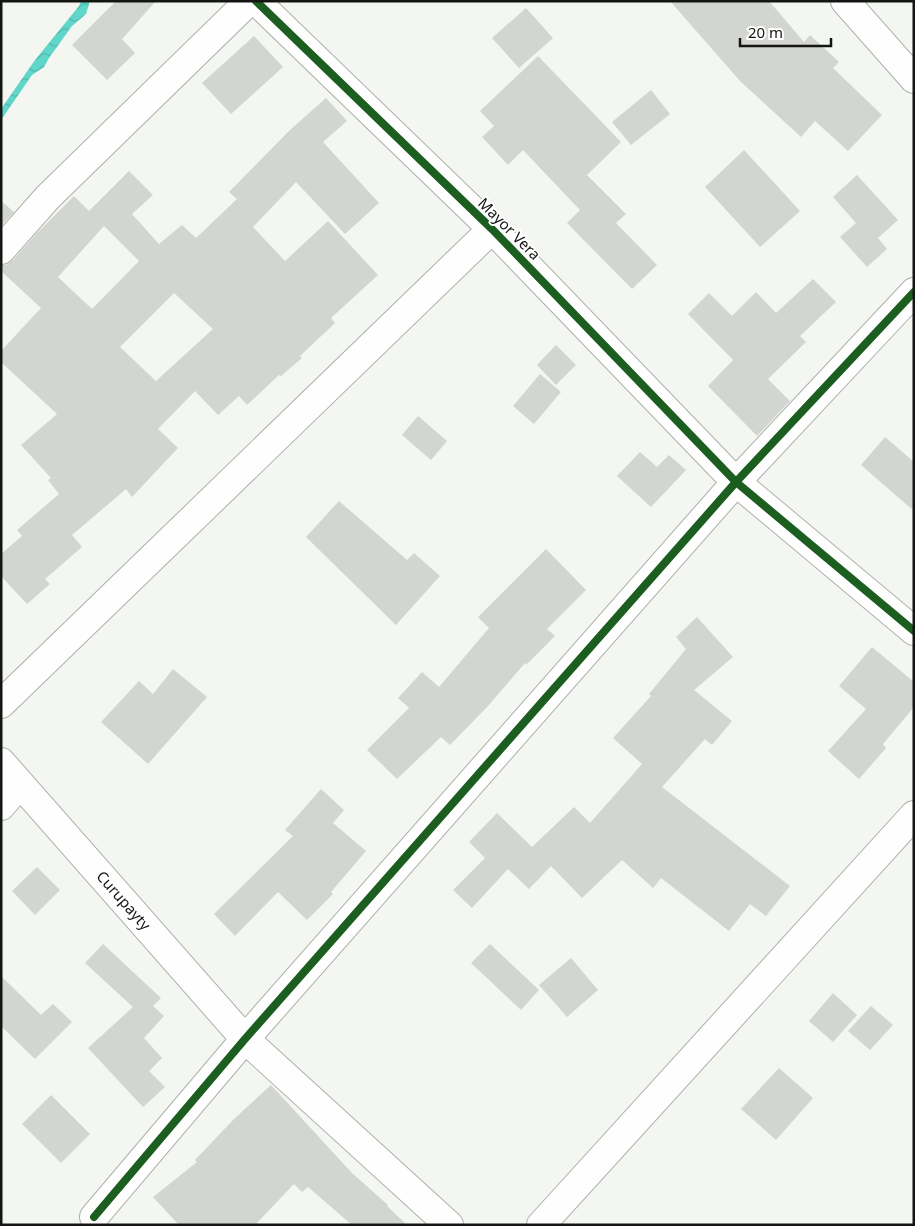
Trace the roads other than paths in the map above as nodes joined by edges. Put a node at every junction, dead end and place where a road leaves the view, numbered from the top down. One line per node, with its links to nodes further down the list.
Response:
1 (249, 1): 6 (street)
2 (256, 1): 5 (street, Mayor Vera)
3 (844, 1): 4 (street)
4 (914, 79)
5 (492, 229): 8 (street, Mayor Vera); 10 (street)
6 (1, 250)
7 (914, 292): 8 (street)
8 (736, 482): 9 (street, Mayor Vera); 15 (street)
9 (914, 631)
10 (1, 704)
11 (1, 762): 12 (street, Curupayty)
12 (20, 784): 13 (street); 15 (street, Curupayty)
13 (1, 806)
14 (914, 815): 18 (street)
15 (245, 1039): 16 (street); 17 (street, Curupayty)
16 (94, 1217)
17 (448, 1225)
18 (541, 1225)

